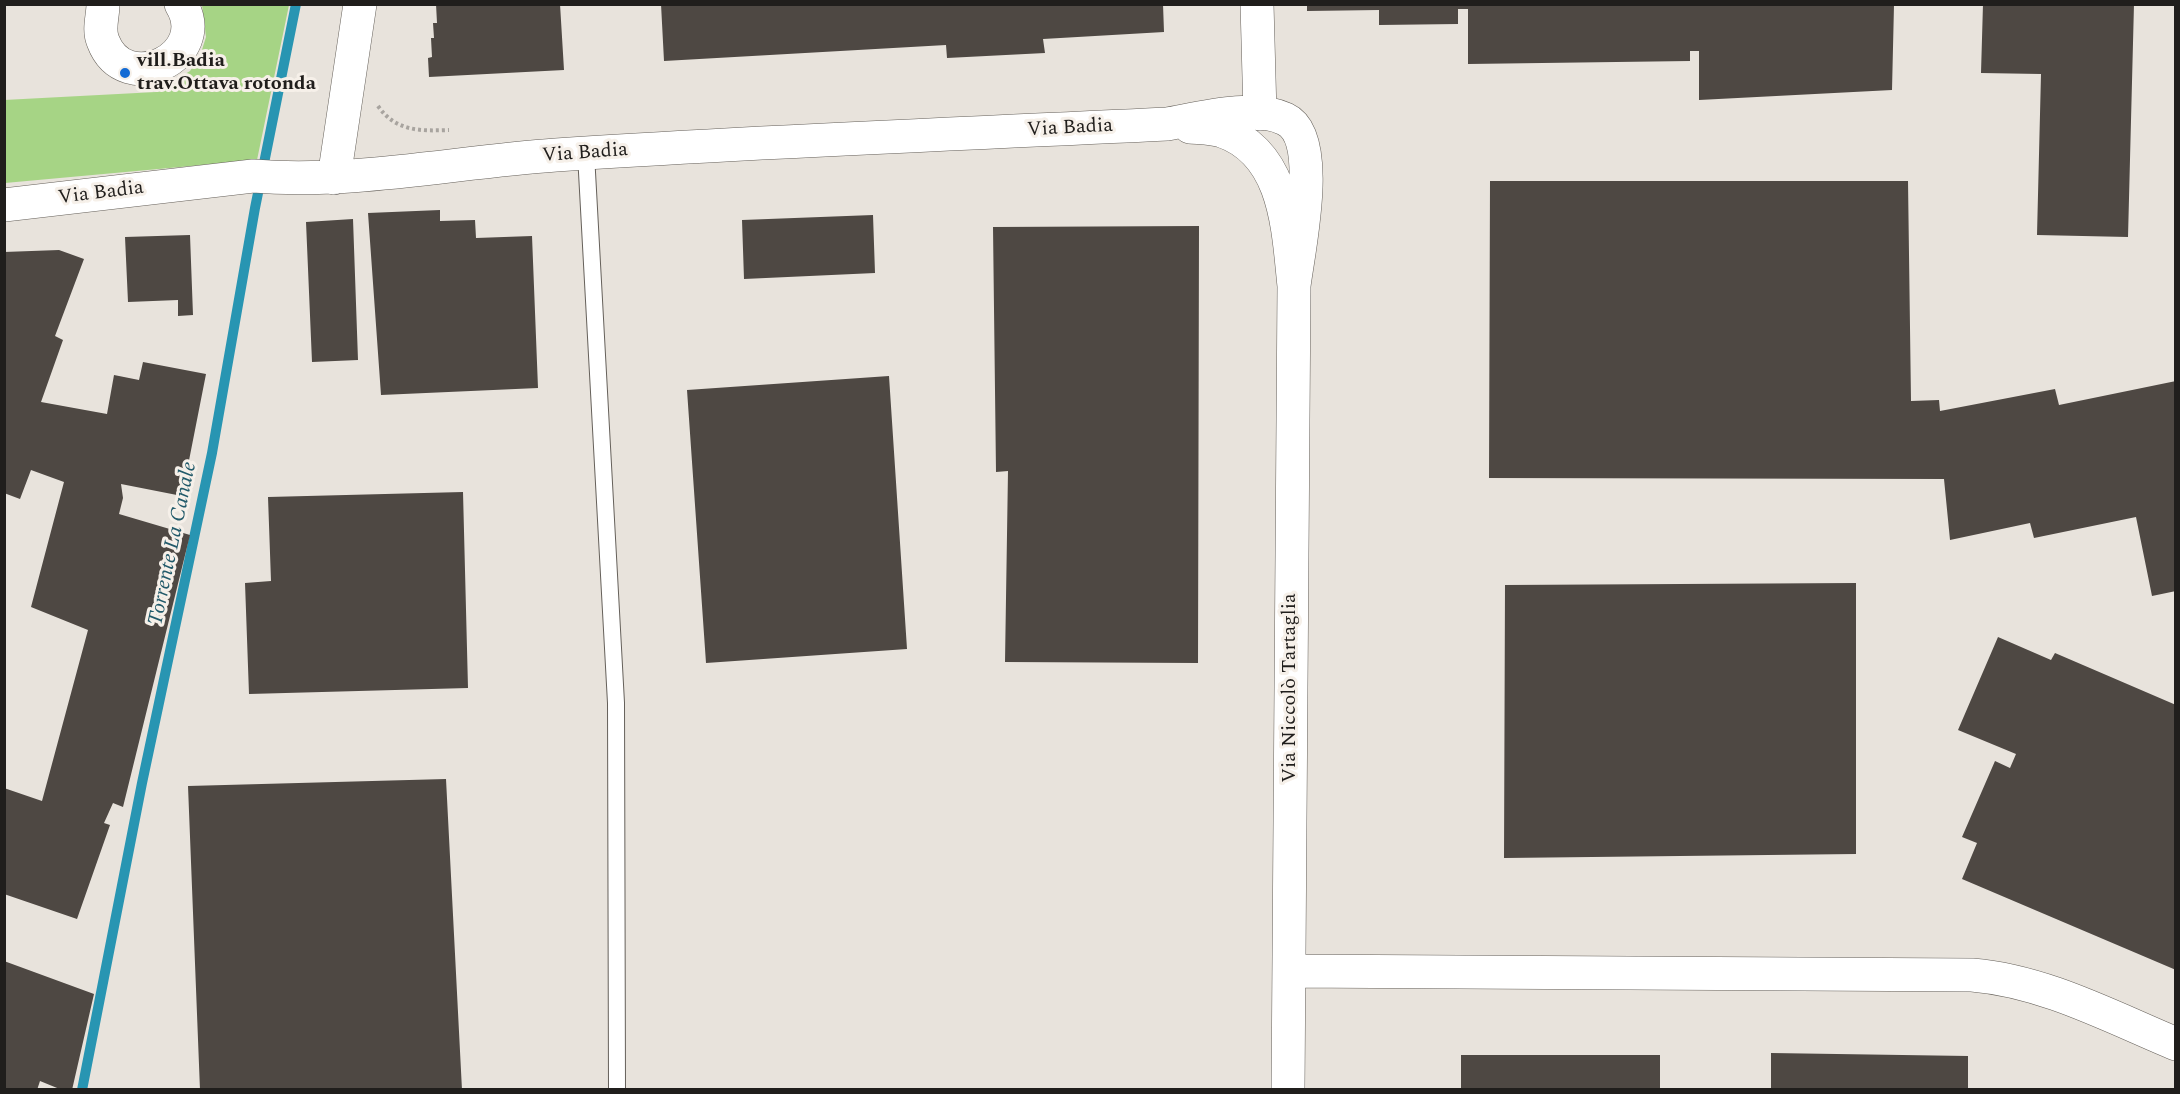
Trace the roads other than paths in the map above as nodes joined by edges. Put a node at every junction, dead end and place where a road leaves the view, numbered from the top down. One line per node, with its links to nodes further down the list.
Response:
1 (181, 4): 4 (street)
2 (360, 4): 9 (street)
3 (1257, 4): 5 (street)
4 (104, 6)
5 (1273, 117): 6 (street, Via Badia); 11 (street, Via Niccolò Tartaglia)
6 (1167, 124): 7 (street, Via Badia); 8 (street, Via Badia)
7 (586, 154): 9 (street, Via Badia); 14 (lane)
8 (1262, 160): 11 (street, Via Niccolò Tartaglia)
9 (334, 178): 10 (street, Via Badia)
10 (4, 205)
11 (1294, 286): 12 (street, Via Niccolò Tartaglia)
12 (1289, 971): 13 (street); 15 (street, Via Niccolò Tartaglia)
13 (2175, 1044)
14 (617, 1089)
15 (1288, 1089)

